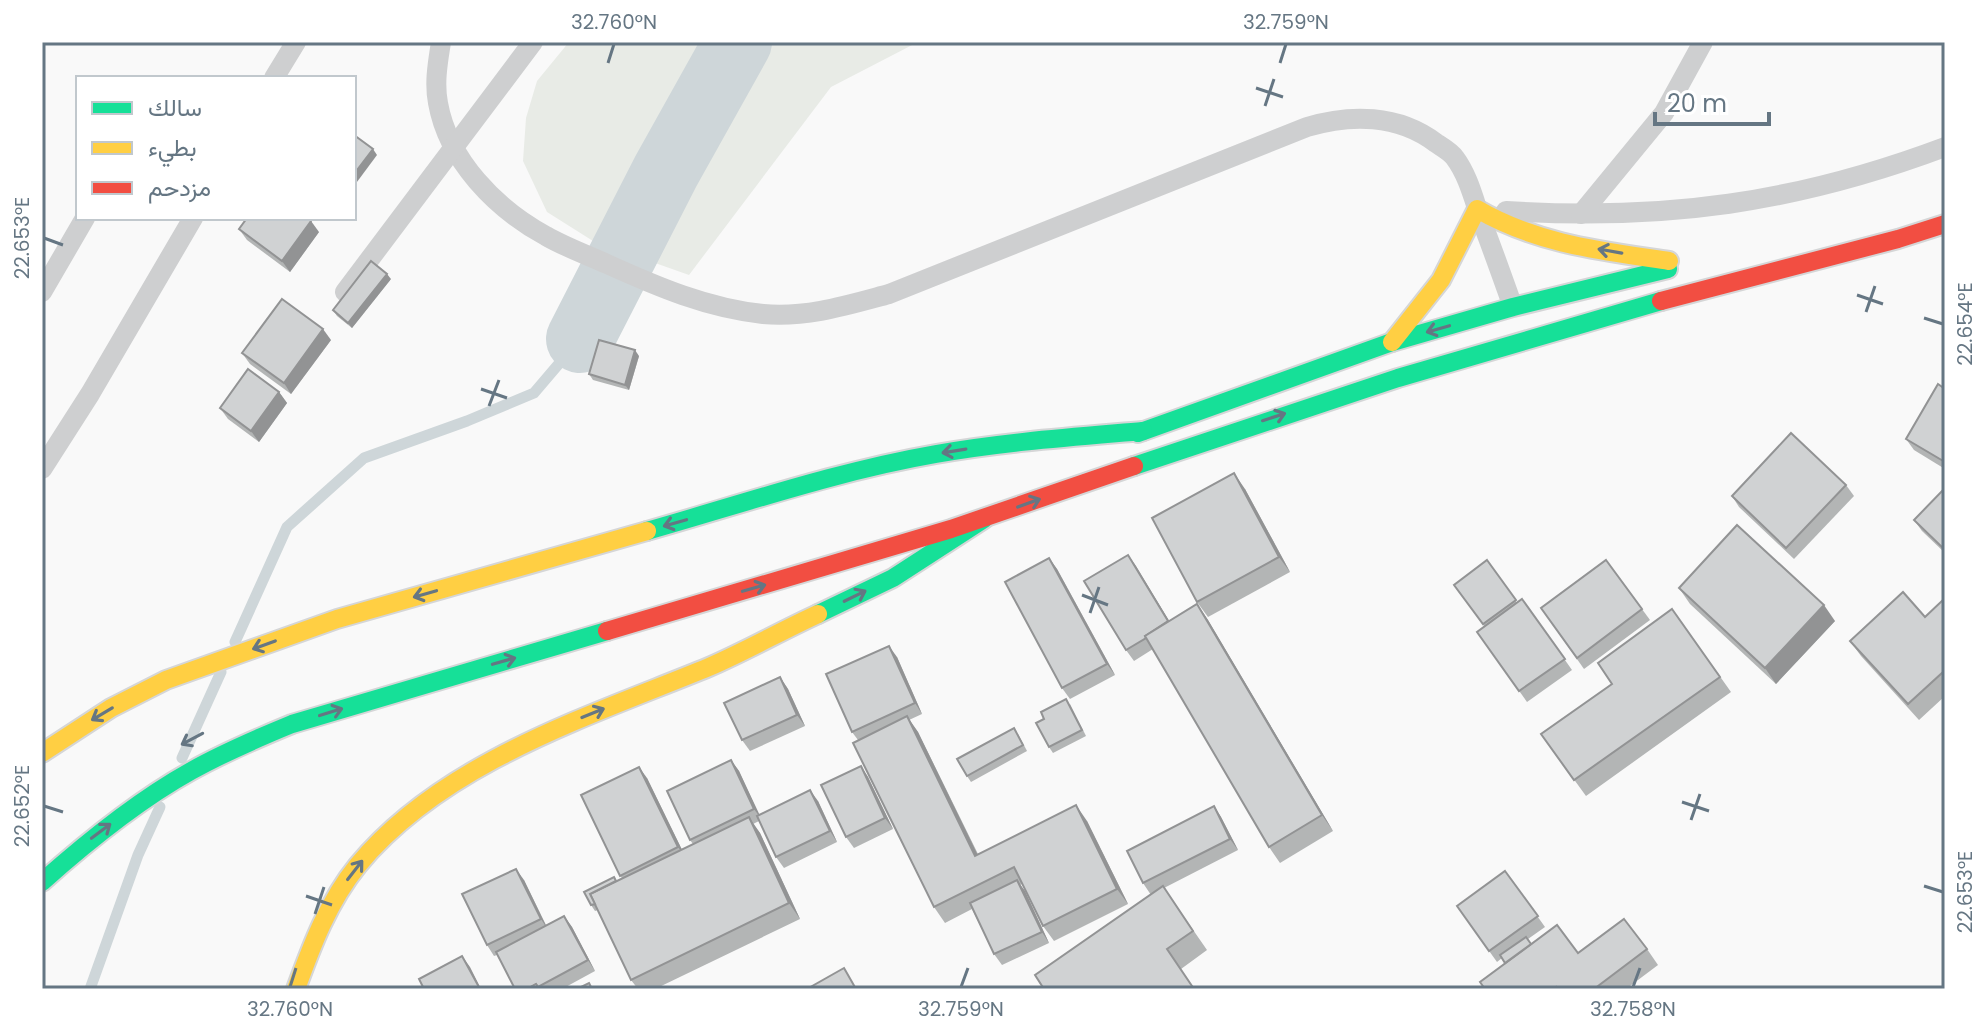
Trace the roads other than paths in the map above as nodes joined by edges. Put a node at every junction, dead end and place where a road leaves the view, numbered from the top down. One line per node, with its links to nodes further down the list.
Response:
1 (296, 42): 5 (lane)
2 (441, 42): 7 (lane)
3 (533, 42): 7 (lane)
4 (1703, 42): 9 (lane)
5 (275, 76)
6 (1945, 147): 9 (lane)
7 (454, 148): 8 (lane); 14 (lane)
8 (1477, 209): 9 (lane); 15 (lane); 15 (main road, one-way to 8); 16 (main road)
9 (1581, 214)
10 (84, 220): 13 (lane)
11 (192, 220): 19 (lane)
12 (1945, 224): 20 (main road, one-way to 12)
13 (42, 292)
14 (345, 292)
15 (1513, 307): 16 (main road, one-way to 16)
16 (1392, 342): 17 (main road)
17 (1143, 431): 18 (main road); 21 (main road, one-way to 21)
18 (1071, 456)
19 (42, 469)
20 (984, 519): 22 (main road, one-way to 20); 23 (main road, one-way to 20)
21 (42, 753)
22 (42, 882)
23 (296, 989)

